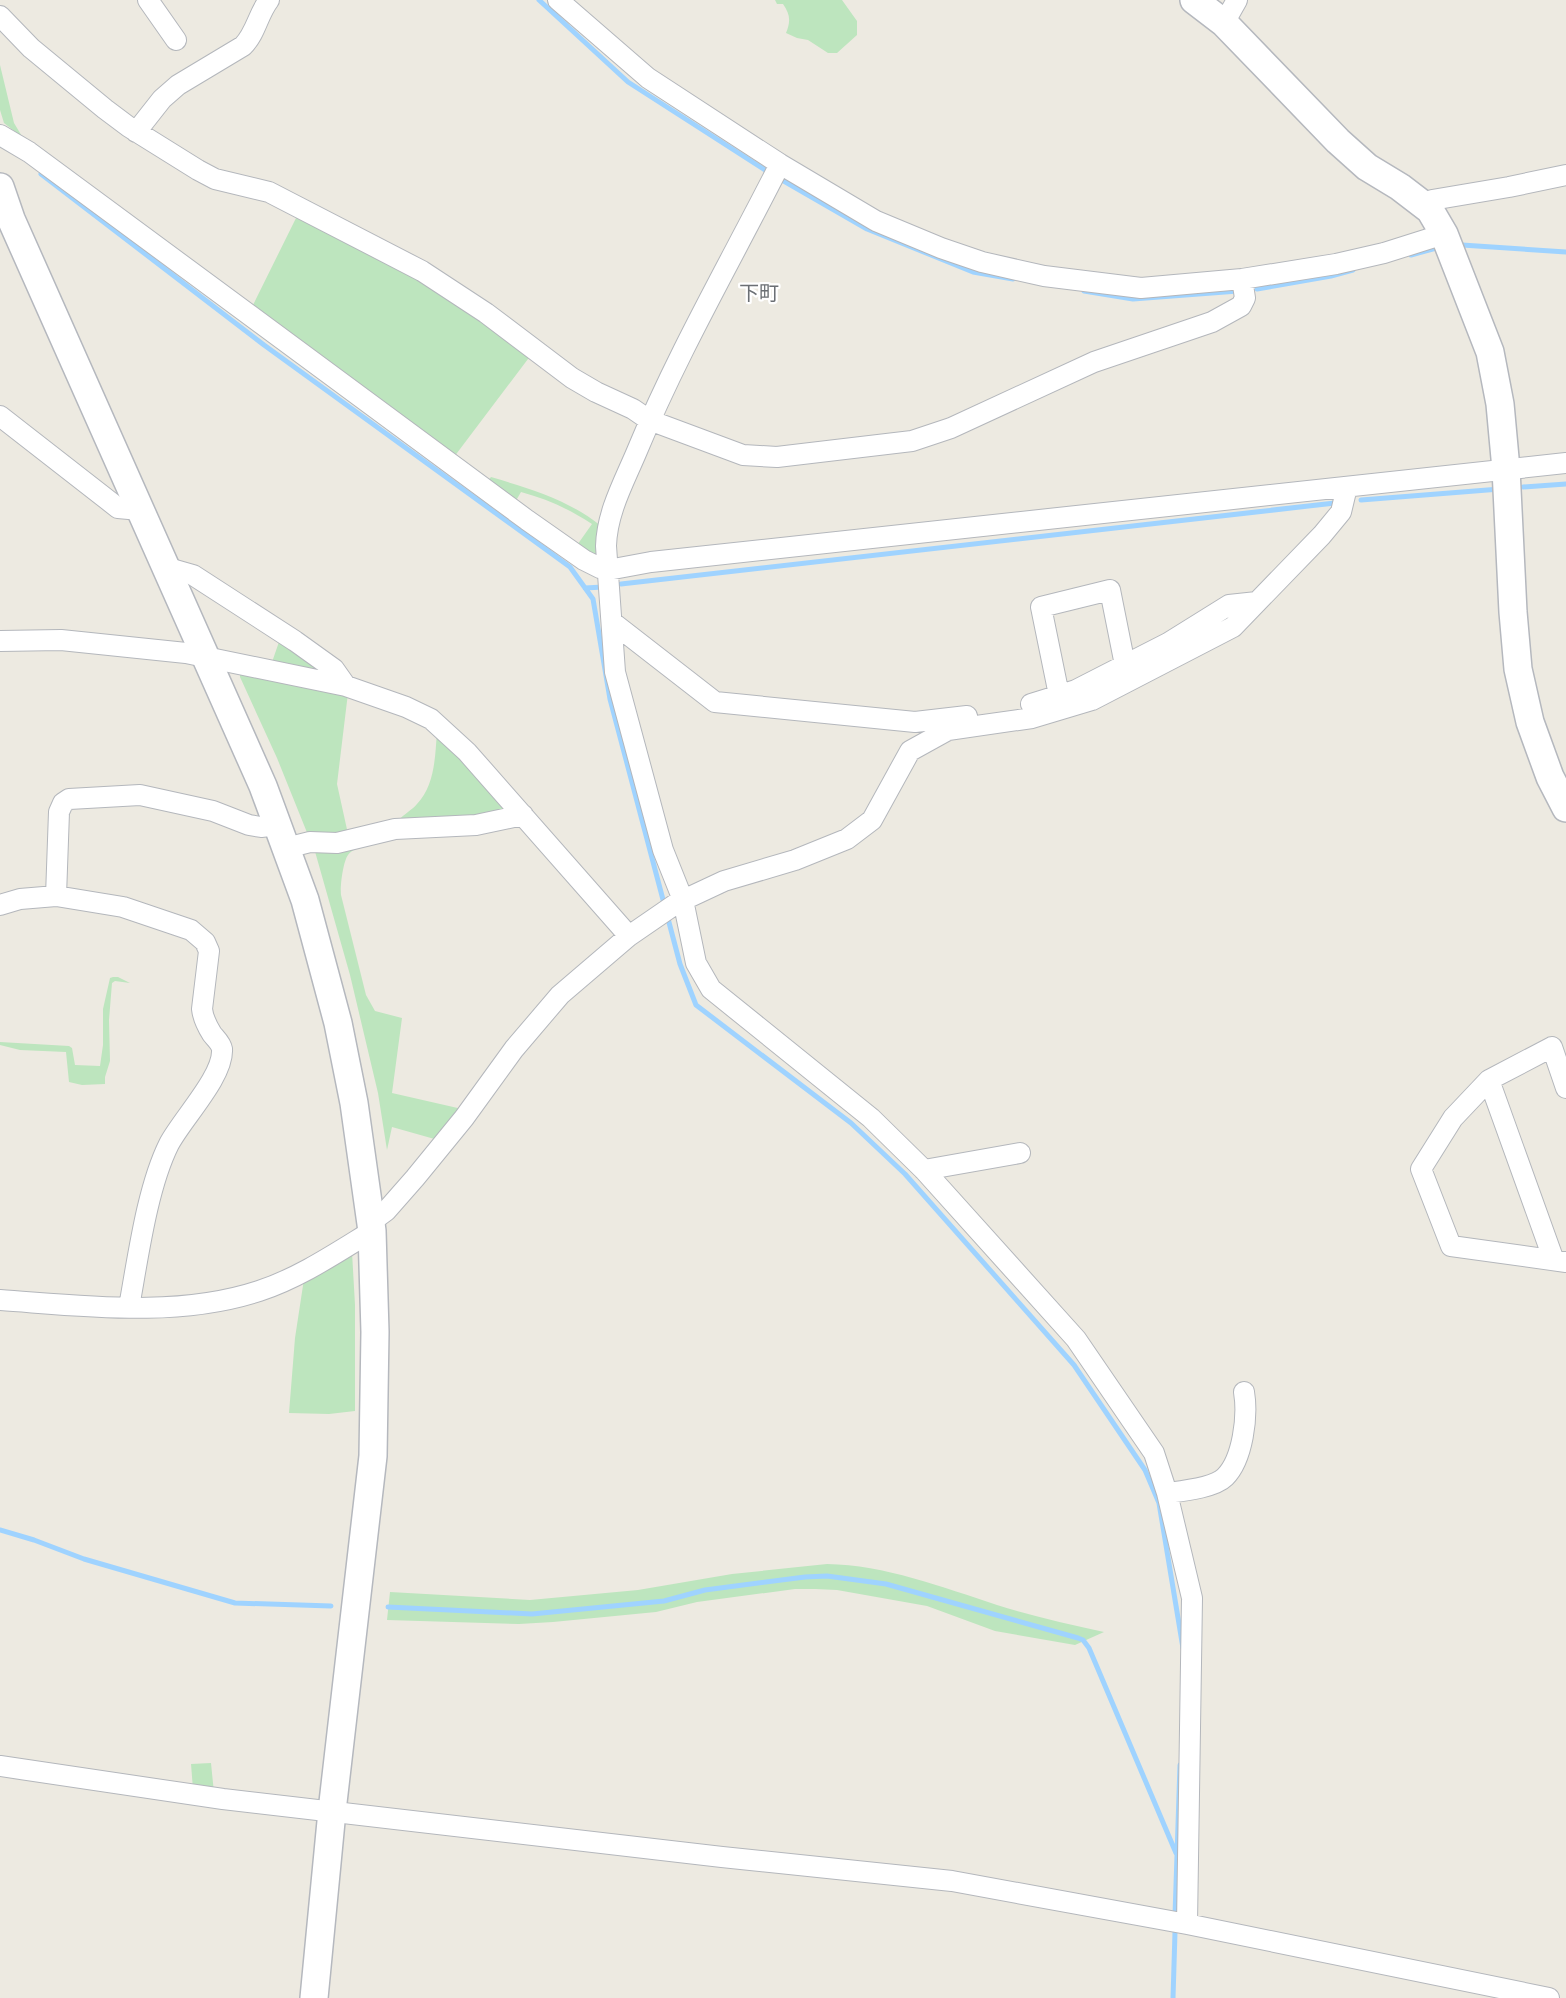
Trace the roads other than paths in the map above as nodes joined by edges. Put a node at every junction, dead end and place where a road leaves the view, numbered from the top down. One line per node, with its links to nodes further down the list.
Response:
1 (148, 0): 7 (street)
2 (269, 0): 8 (street)
3 (558, 0): 10 (street)
4 (1194, 0): 5 (street)
5 (1230, 12): 13 (street)
6 (0, 16): 8 (street)
7 (176, 40)
8 (136, 132): 17 (street)
9 (0, 135): 23 (street)
10 (780, 164): 15 (street); 17 (street)
11 (1566, 175): 13 (street)
12 (0, 187): 21 (street)
13 (1423, 205): 14 (street)
14 (1444, 234): 15 (street); 19 (street)
15 (1242, 279): 17 (street)
16 (0, 416): 21 (street)
17 (649, 420): 23 (street)
18 (1566, 463): 19 (street)
19 (1506, 469): 20 (street); 31 (street)
20 (1347, 488): 23 (street); 24 (street)
21 (140, 510): 22 (street)
22 (165, 567): 27 (street); 29 (street)
23 (608, 570): 25 (street)
24 (1257, 602): 28 (street); 35 (street)
25 (612, 622): 30 (street); 35 (street)
26 (0, 641): 27 (street)
27 (205, 659): 29 (street); 33 (street)
28 (1125, 665): 30 (street); 30 (street)
29 (346, 686): 32 (street)
30 (1059, 695)
31 (1566, 808)
32 (523, 815): 33 (street); 37 (street)
33 (282, 837): 34 (street); 42 (street)
34 (56, 896): 36 (street); 45 (street)
35 (680, 901): 37 (street); 41 (street)
36 (0, 905)
37 (629, 936): 42 (street)
38 (1488, 1080): 39 (street); 43 (street); 43 (street)
39 (1566, 1088)
40 (1020, 1153): 41 (street)
41 (924, 1170): 47 (street)
42 (371, 1227): 45 (street); 49 (street)
43 (1559, 1260)
44 (0, 1299): 45 (street)
45 (129, 1307)
46 (1244, 1392): 47 (street)
47 (1167, 1493): 50 (street)
48 (0, 1766): 49 (street)
49 (332, 1811): 50 (street); 51 (street)
50 (1187, 1924): 52 (street)
51 (314, 1998)
52 (1549, 1998)

